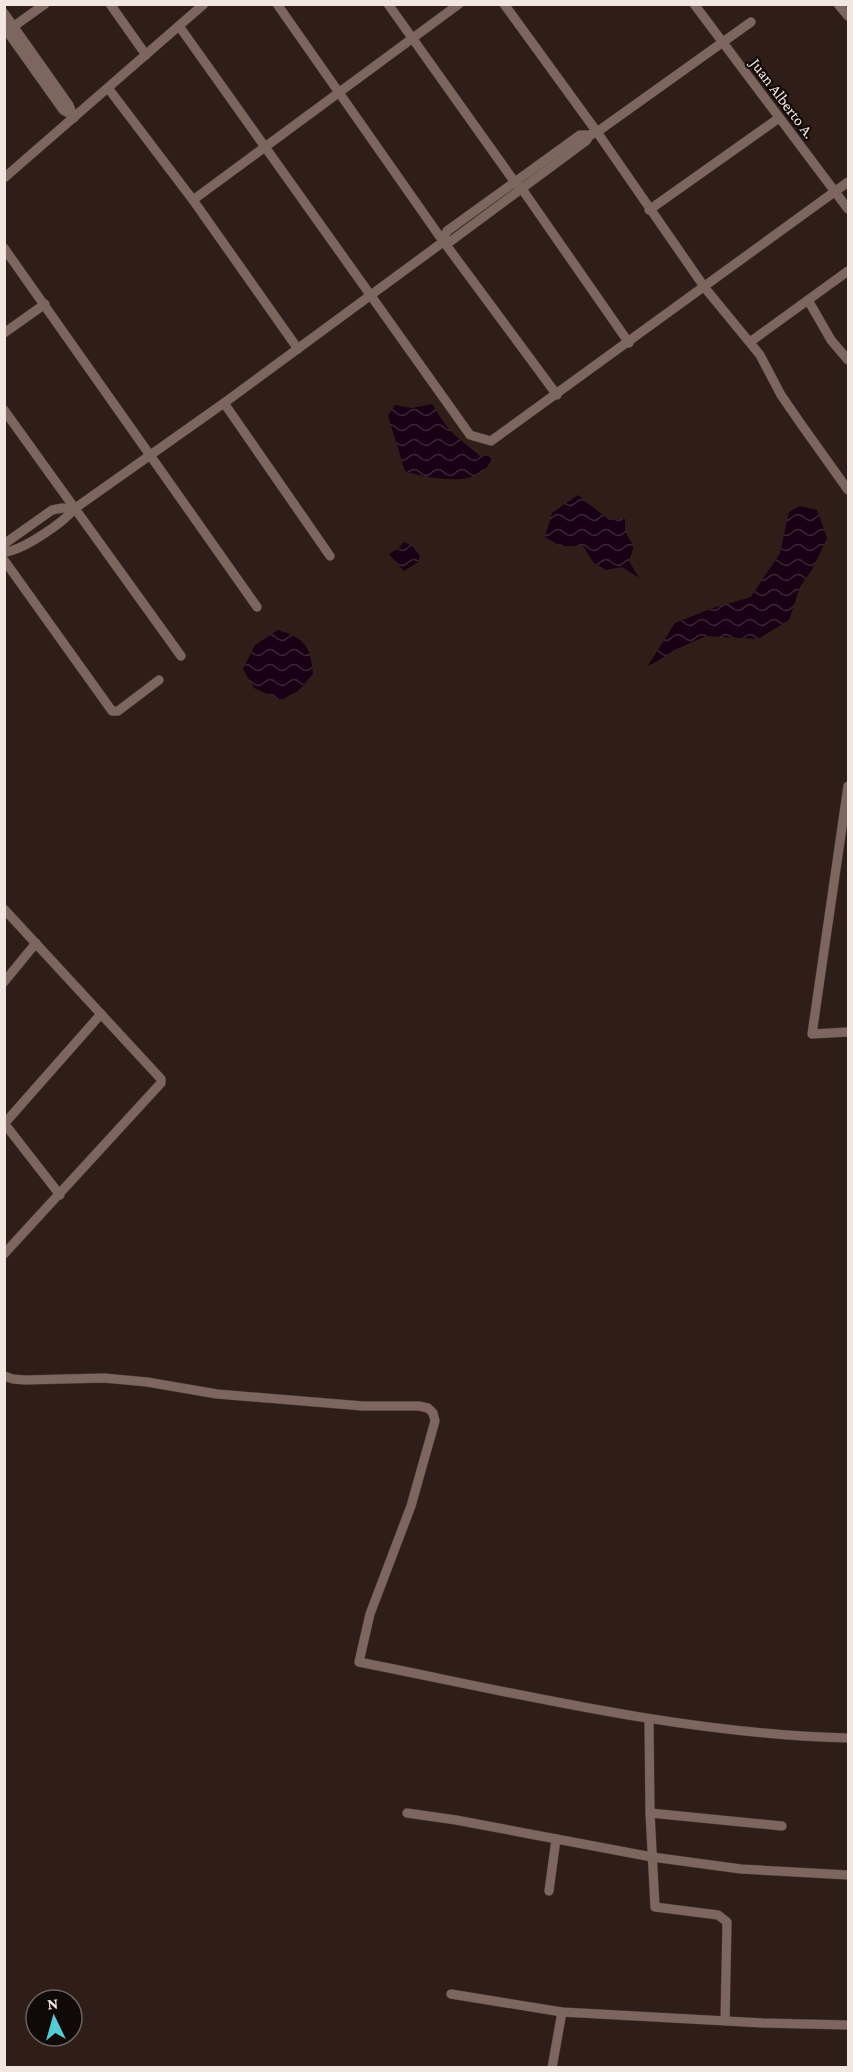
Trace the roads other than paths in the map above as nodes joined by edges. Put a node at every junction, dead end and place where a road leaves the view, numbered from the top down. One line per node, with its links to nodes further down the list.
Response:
1 (45, 4): 14 (street)
2 (110, 4): 17 (street)
3 (204, 4): 13 (street)
4 (277, 4): 19 (street)
5 (388, 4): 15 (street)
6 (459, 4): 15 (street)
7 (504, 4): 22 (street)
8 (694, 4): 16 (street, Juan Alberto A.)
9 (838, 4): 11 (street)
10 (4, 14): 14 (street)
11 (849, 16)
12 (751, 22): 16 (street)
13 (179, 26): 17 (street); 23 (street)
14 (7, 29): 20 (street)
15 (412, 39): 19 (street); 25 (street)
16 (723, 43): 21 (street, Juan Alberto A.); 22 (street)
17 (146, 55): 18 (street)
18 (108, 88): 20 (street); 29 (street)
19 (339, 93): 23 (street); 32 (street)
20 (73, 116): 24 (street)
21 (778, 118): 28 (street, Juan Alberto A.); 31 (street)
22 (594, 134): 25 (street); 27 (street); 31 (street)
23 (265, 147): 29 (street); 36 (street)
24 (4, 178)
25 (514, 181): 27 (street); 32 (street)
26 (849, 182): 28 (street)
27 (522, 189): 32 (street); 41 (street)
28 (835, 192): 30 (street, Juan Alberto A.); 35 (street)
29 (193, 200): 42 (street)
30 (849, 209)
31 (650, 210): 35 (street)
32 (443, 242): 36 (street); 44 (street)
33 (4, 248): 38 (street)
34 (849, 271): 37 (street)
35 (705, 288): 40 (street); 41 (street)
36 (371, 296): 42 (street); 44 (street)
37 (808, 300): 40 (street); 43 (street)
38 (45, 304): 39 (street); 47 (street)
39 (4, 333)
40 (750, 342): 48 (street)
41 (629, 343): 44 (street)
42 (298, 349): 45 (street)
43 (849, 360)
44 (557, 395)
45 (225, 403): 47 (street); 52 (street)
46 (4, 410): 49 (street)
47 (150, 455): 49 (street); 54 (street)
48 (849, 490)
49 (74, 509): 50 (street); 51 (street); 55 (street)
50 (4, 544)
51 (4, 552)
52 (330, 556)
53 (4, 560): 56 (street)
54 (257, 607)
55 (181, 657)
56 (159, 681)
57 (849, 786): 62 (street)
58 (4, 909): 59 (street)
59 (36, 943): 60 (street); 61 (street)
60 (4, 982)
61 (101, 1014): 63 (street); 64 (street)
62 (849, 1032)
63 (5, 1123): 64 (street)
64 (60, 1195): 65 (street)
65 (4, 1254)
66 (4, 1376): 67 (street)
67 (649, 1719): 68 (street); 70 (street)
68 (849, 1738)
69 (407, 1813): 72 (street)
70 (650, 1813): 71 (street); 73 (street)
71 (782, 1826)
72 (556, 1839): 73 (street); 75 (street)
73 (652, 1857): 74 (street); 78 (street)
74 (849, 1875)
75 (549, 1891)
76 (452, 1994): 77 (street)
77 (562, 2012): 78 (street); 80 (street)
78 (725, 2021): 79 (street)
79 (849, 2025)
80 (552, 2067)

